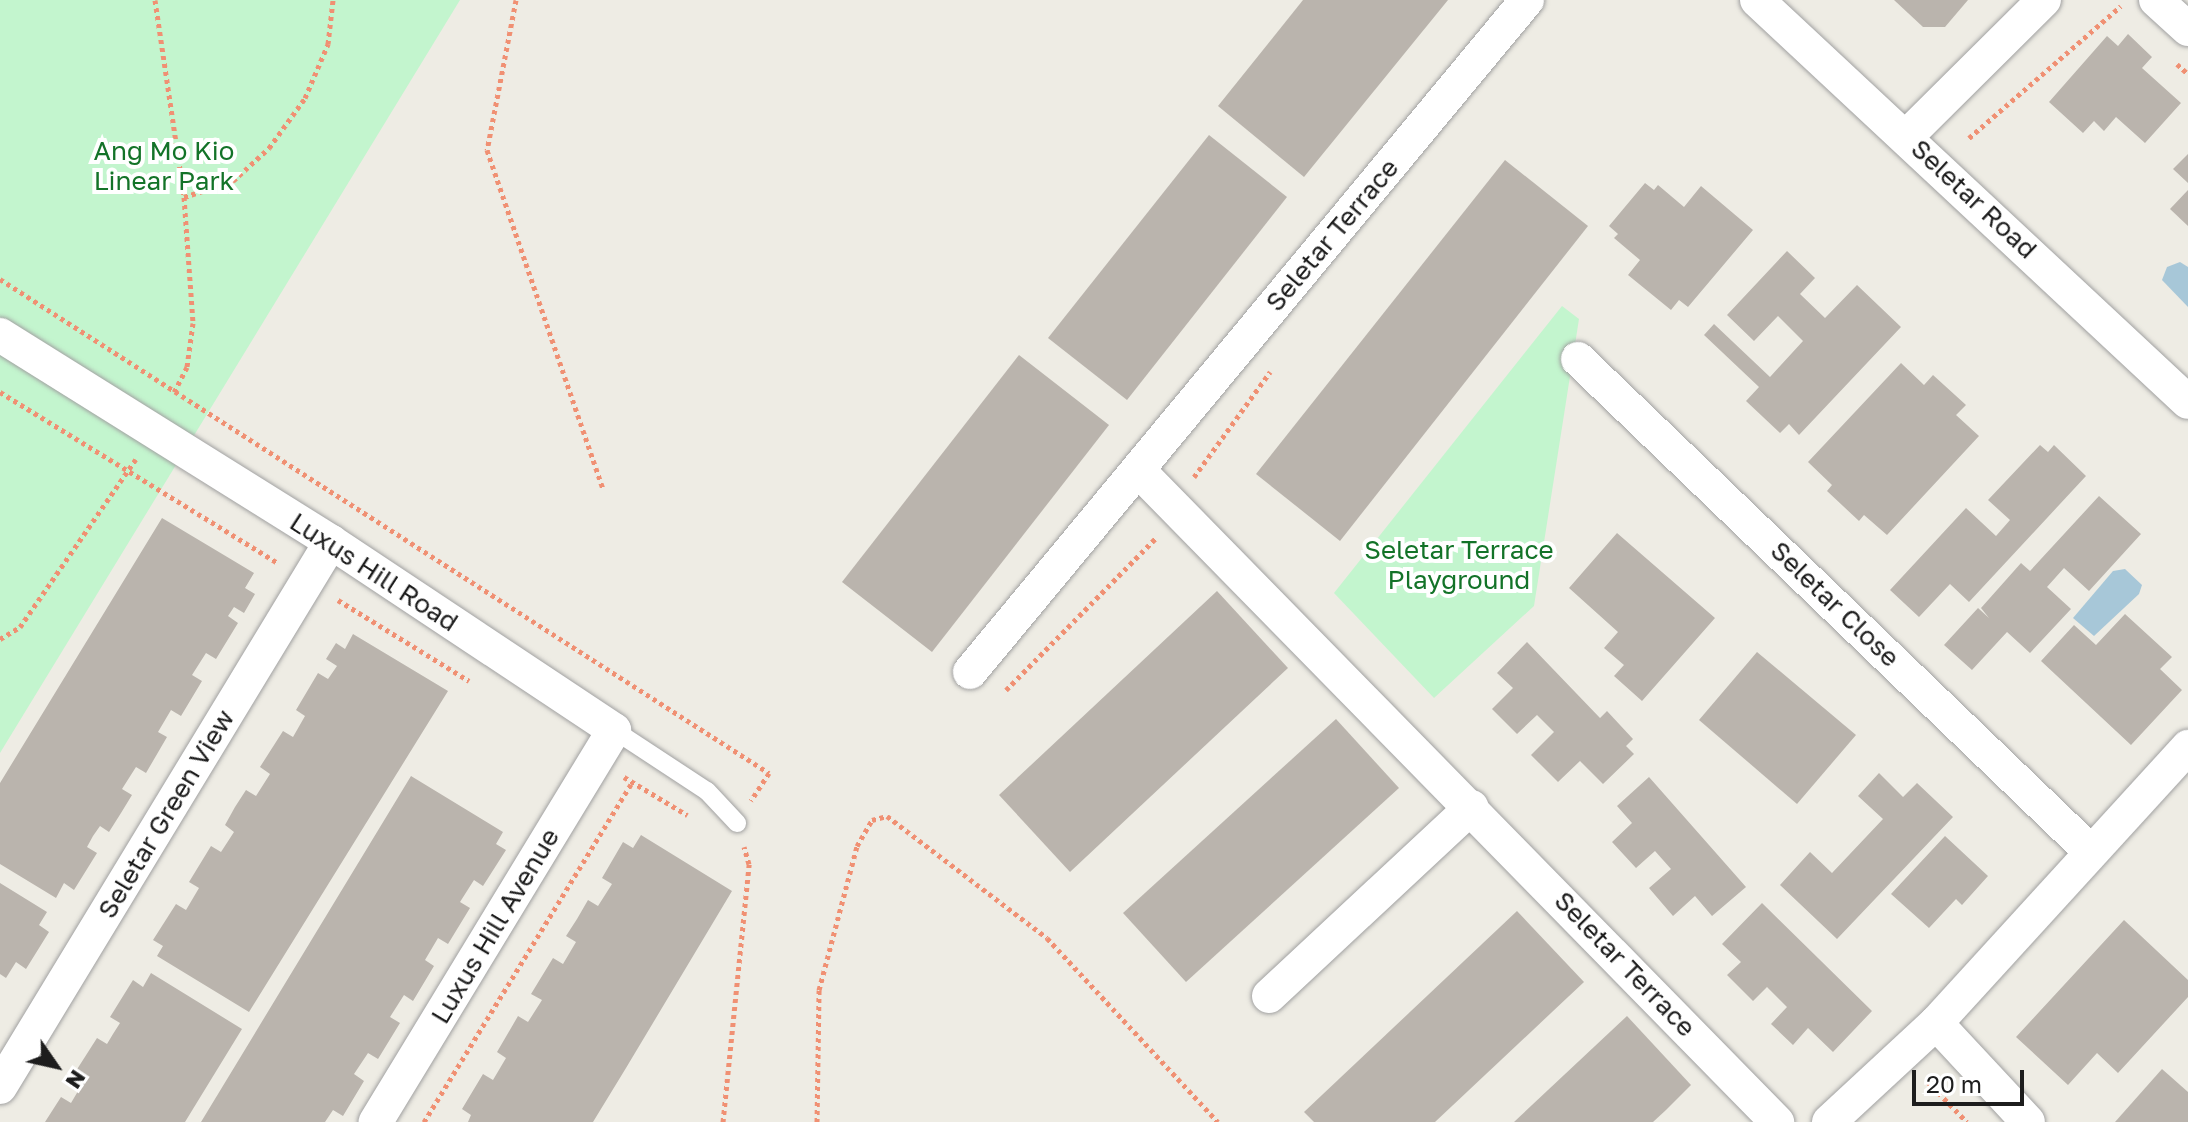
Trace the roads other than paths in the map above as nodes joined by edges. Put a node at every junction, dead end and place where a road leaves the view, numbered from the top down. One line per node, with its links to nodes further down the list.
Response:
1 (1527, 0): 10 (street, Seletar Terrace)
2 (1757, 0): 6 (street, Seletar Road)
3 (2044, 0): 6 (street)
4 (2156, 0): 5 (street)
5 (2188, 29)
6 (1907, 136): 9 (street, Seletar Road)
7 (0, 335): 11 (street, Luxus Hill Road)
8 (1578, 359): 17 (street, Seletar Close)
9 (2188, 402)
10 (1139, 471): 12 (street, Seletar Terrace); 15 (street, Seletar Terrace)
11 (331, 542): 13 (street, Luxus Hill Road); 20 (street, Seletar Green View)
12 (970, 672)
13 (614, 730): 16 (lane, Luxus Hill Road); 21 (street, Luxus Hill Avenue)
14 (2188, 747): 17 (street)
15 (1472, 807): 18 (street); 22 (street, Seletar Terrace)
16 (737, 823)
17 (2091, 852): 19 (street)
18 (1269, 996)
19 (1936, 1023): 23 (street); 24 (street)
20 (0, 1087)
21 (376, 1122)
22 (1777, 1122)
23 (1829, 1122)
24 (2028, 1122)

